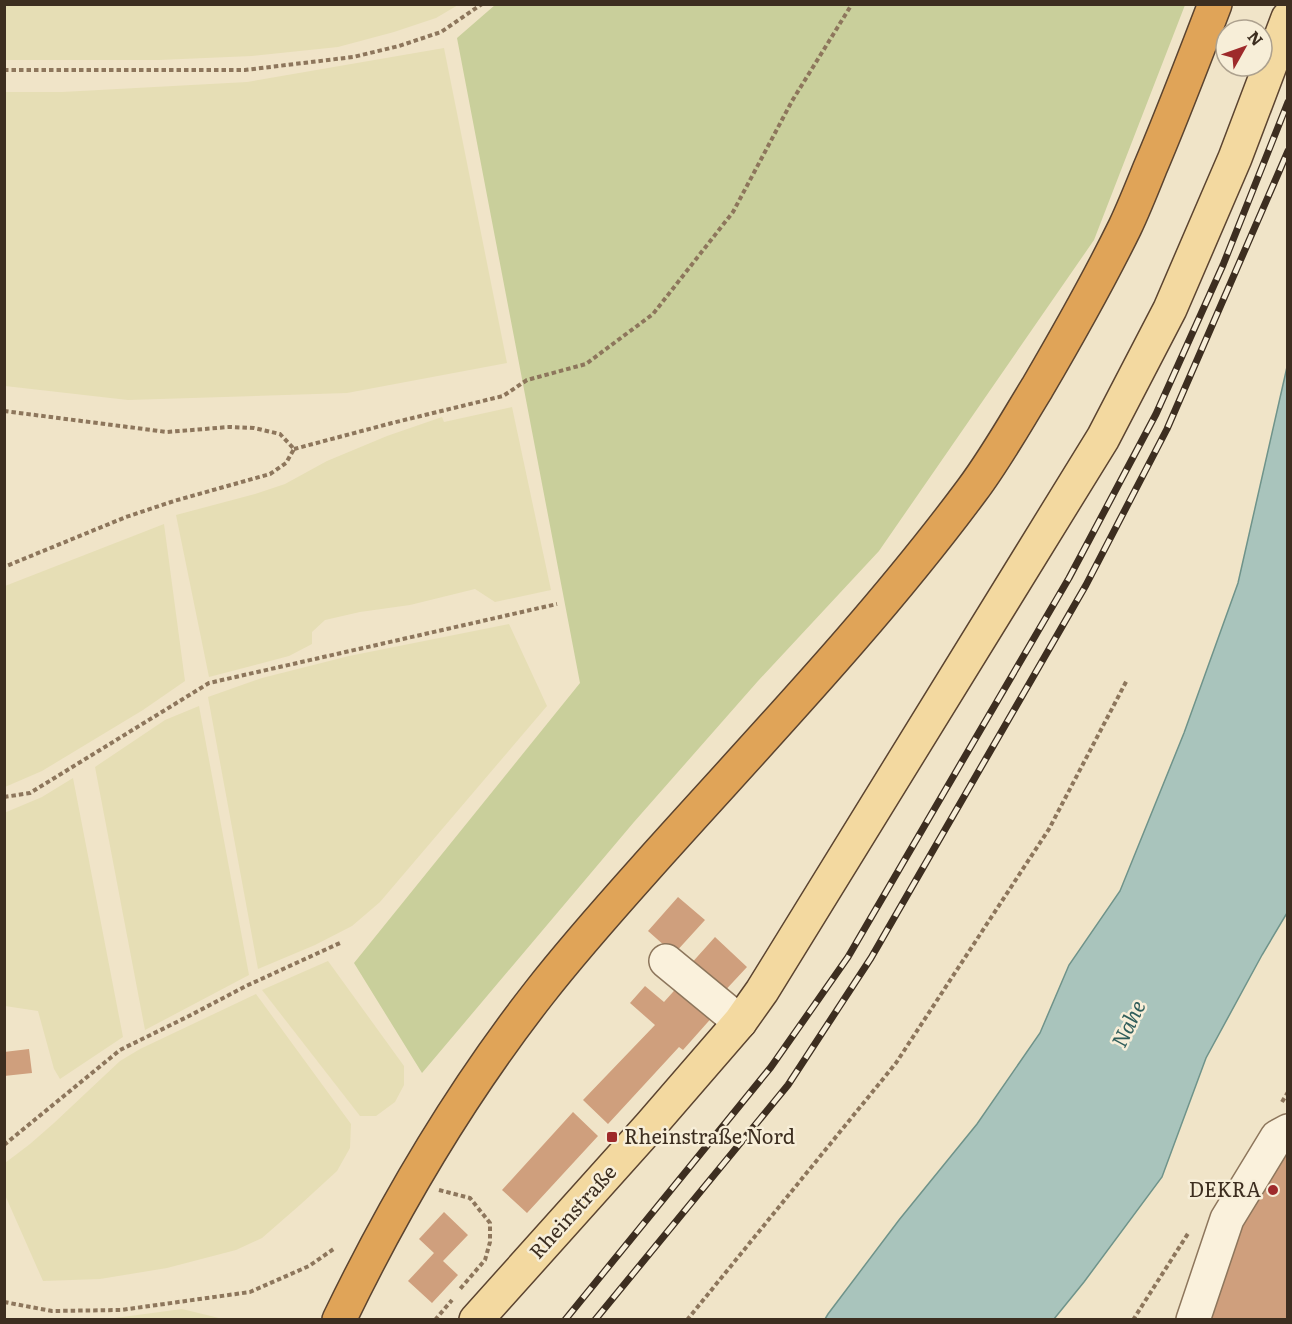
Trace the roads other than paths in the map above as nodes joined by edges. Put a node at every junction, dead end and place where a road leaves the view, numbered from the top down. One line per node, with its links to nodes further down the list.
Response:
1 (1215, 4): 6 (highway)
2 (1287, 18): 4 (main road, Rheinstraße)
3 (666, 961): 4 (lane)
4 (740, 1022): 7 (main road, Rheinstraße)
5 (1287, 1131): 8 (lane)
6 (339, 1320)
7 (476, 1320)
8 (1192, 1320)

